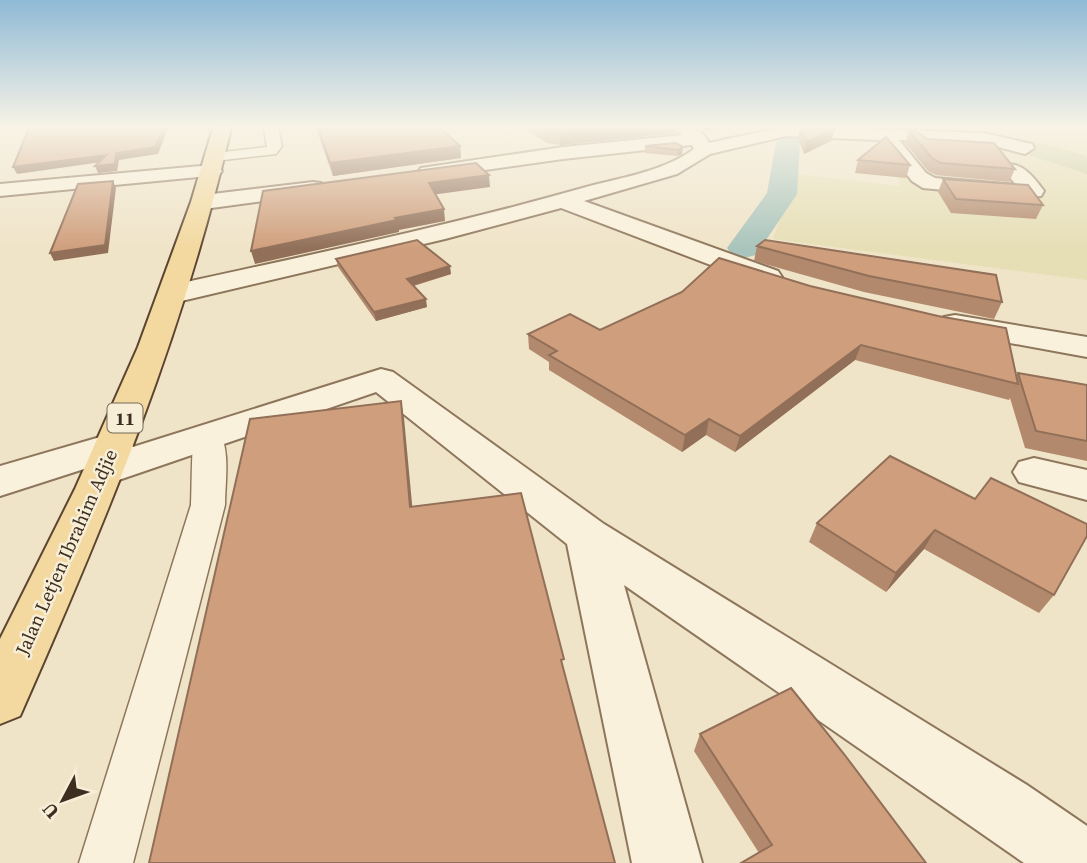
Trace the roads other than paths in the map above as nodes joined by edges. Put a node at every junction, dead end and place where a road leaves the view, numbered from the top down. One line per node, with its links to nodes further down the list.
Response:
1 (178, 168): 10 (street)
2 (212, 168): 13 (main road, Jalan Letjen Ibrahim Adjie / 11)
3 (238, 168): 9 (street)
4 (456, 168): 8 (street)
5 (669, 168): 11 (street)
6 (914, 168): 7 (street)
7 (1013, 169)
8 (402, 176)
9 (336, 185)
10 (0, 190)
11 (563, 201): 12 (street); 13 (street)
12 (788, 283)
13 (173, 294): 17 (main road, Jalan Letjen Ibrahim Adjie / 11)
14 (930, 319): 15 (street)
15 (1087, 348)
16 (207, 436): 17 (street); 21 (street); 23 (lane)
17 (109, 459): 19 (street); 22 (main road, Jalan Letjen Ibrahim Adjie / 11)
18 (1034, 472): 20 (street)
19 (0, 481)
20 (1087, 485)
21 (588, 536): 24 (street); 25 (street)
22 (0, 697)
23 (106, 863)
24 (667, 863)
25 (1081, 863)

